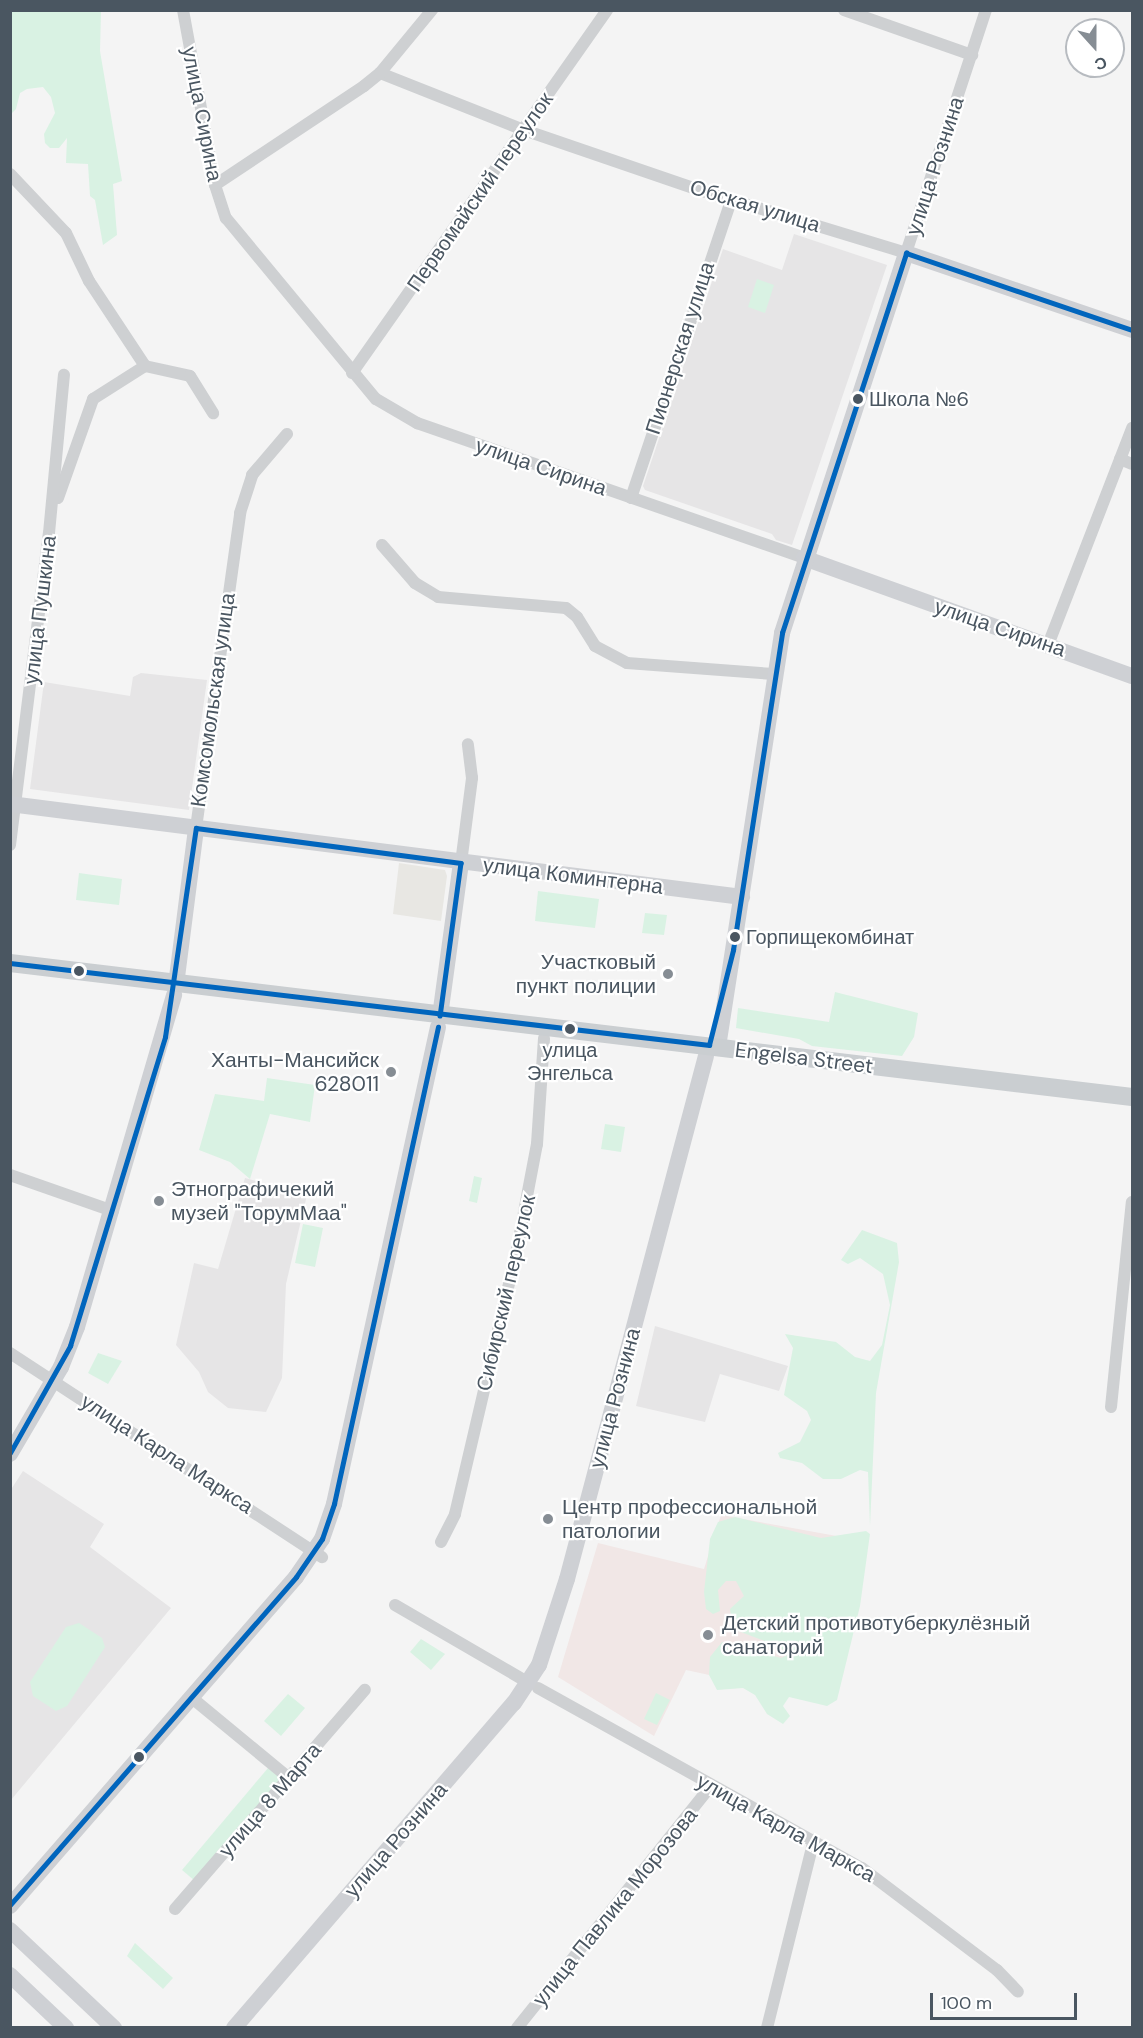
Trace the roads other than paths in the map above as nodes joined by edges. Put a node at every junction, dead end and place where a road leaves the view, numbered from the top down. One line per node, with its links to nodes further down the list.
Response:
1 (183, 10): 10 (street, улица Сирина)
2 (432, 10): 7 (street)
3 (607, 10): 8 (street, Первомайский переулок)
4 (844, 10): 6 (street)
5 (986, 10): 6 (street, улица Рознина)
6 (972, 55): 12 (street, улица Рознина)
7 (380, 73): 8 (street, Обская улица); 10 (street)
8 (524, 130): 11 (street, Обская улица); 15 (street, Первомайский переулок)
9 (10, 174): 14 (street)
10 (215, 185): 15 (street, улица Сирина)
11 (730, 200): 12 (street, Обская улица); 22 (street, Пионерская улица)
12 (906, 253): 13 (street, Обская улица); 25 (street, улица Рознина)
13 (1132, 330)
14 (145, 366): 17 (street); 23 (street)
15 (352, 373): 22 (street, улица Сирина)
16 (64, 375): 23 (street, улица Пушкина)
17 (213, 413)
18 (1132, 428): 20 (street)
19 (287, 434): 31 (street, Комсомольская улица)
20 (1120, 459): 21 (street); 26 (street)
21 (1132, 464)
22 (631, 498): 25 (street, улица Сирина)
23 (52, 507): 30 (street, улица Пушкина)
24 (381, 546): 27 (street)
25 (804, 558): 26 (street, улица Сирина); 27 (street, улица Рознина)
26 (1048, 645): 28 (street, улица Сирина)
27 (774, 674): 34 (street, улица Рознина)
28 (1132, 676)
29 (468, 744): 33 (street)
30 (13, 804): 31 (street, улица Коминтерна); 32 (street, улица Пушкина)
31 (196, 828): 33 (street, улица Коминтерна); 37 (street, Комсомольская улица)
32 (10, 845)
33 (460, 862): 34 (street, улица Коминтерна); 38 (street)
34 (742, 897): 40 (street, улица Рознина)
35 (10, 963): 37 (main road, Engelsa Street)
36 (10, 975): 37 (main road, Engelsa Street)
37 (175, 990): 38 (main road, Engelsa Street); 46 (street, Комсомольская улица)
38 (439, 1022): 39 (main road, Engelsa Street); 40 (main road, Engelsa Street); 54 (street)
39 (544, 1038): 40 (main road, Engelsa Street); 53 (street, Сибирский переулок)
40 (712, 1051): 41 (main road, Engelsa Street); 56 (street, улица Рознина)
41 (1053, 1095): 42 (main road, Engelsa Street); 43 (main road, Engelsa Street)
42 (1132, 1096)
43 (1132, 1107)
44 (10, 1175): 46 (street)
45 (1132, 1202): 47 (street)
46 (113, 1211): 50 (street, Комсомольская улица)
47 (1119, 1323): 48 (street); 51 (street)
48 (1132, 1325)
49 (10, 1353): 50 (street, улица Карла Маркса)
50 (54, 1380): 52 (street, Комсомольская улица); 54 (street, улица Карла Маркса)
51 (1111, 1407)
52 (10, 1454)
53 (441, 1542)
54 (318, 1554): 58 (street)
55 (395, 1605): 56 (street, улица Карла Маркса)
56 (533, 1685): 60 (street, улица Карла Маркса); 69 (street, улица Рознина); 70 (street, улица Рознина)
57 (364, 1689): 59 (street, улица 8 Марта)
58 (192, 1698): 59 (street); 62 (street)
59 (289, 1778): 63 (street, улица 8 Марта)
60 (711, 1786): 61 (street, улица Карла Маркса); 71 (street, улица Павлика Морозова)
61 (814, 1840): 66 (street, улица Карла Маркса); 72 (street)
62 (10, 1906)
63 (175, 1909)
64 (10, 1930): 68 (street)
65 (10, 1975): 67 (street)
66 (1018, 1992)
67 (66, 2028)
68 (114, 2028)
69 (234, 2028)
70 (248, 2028)
71 (517, 2028)
72 (767, 2028)

